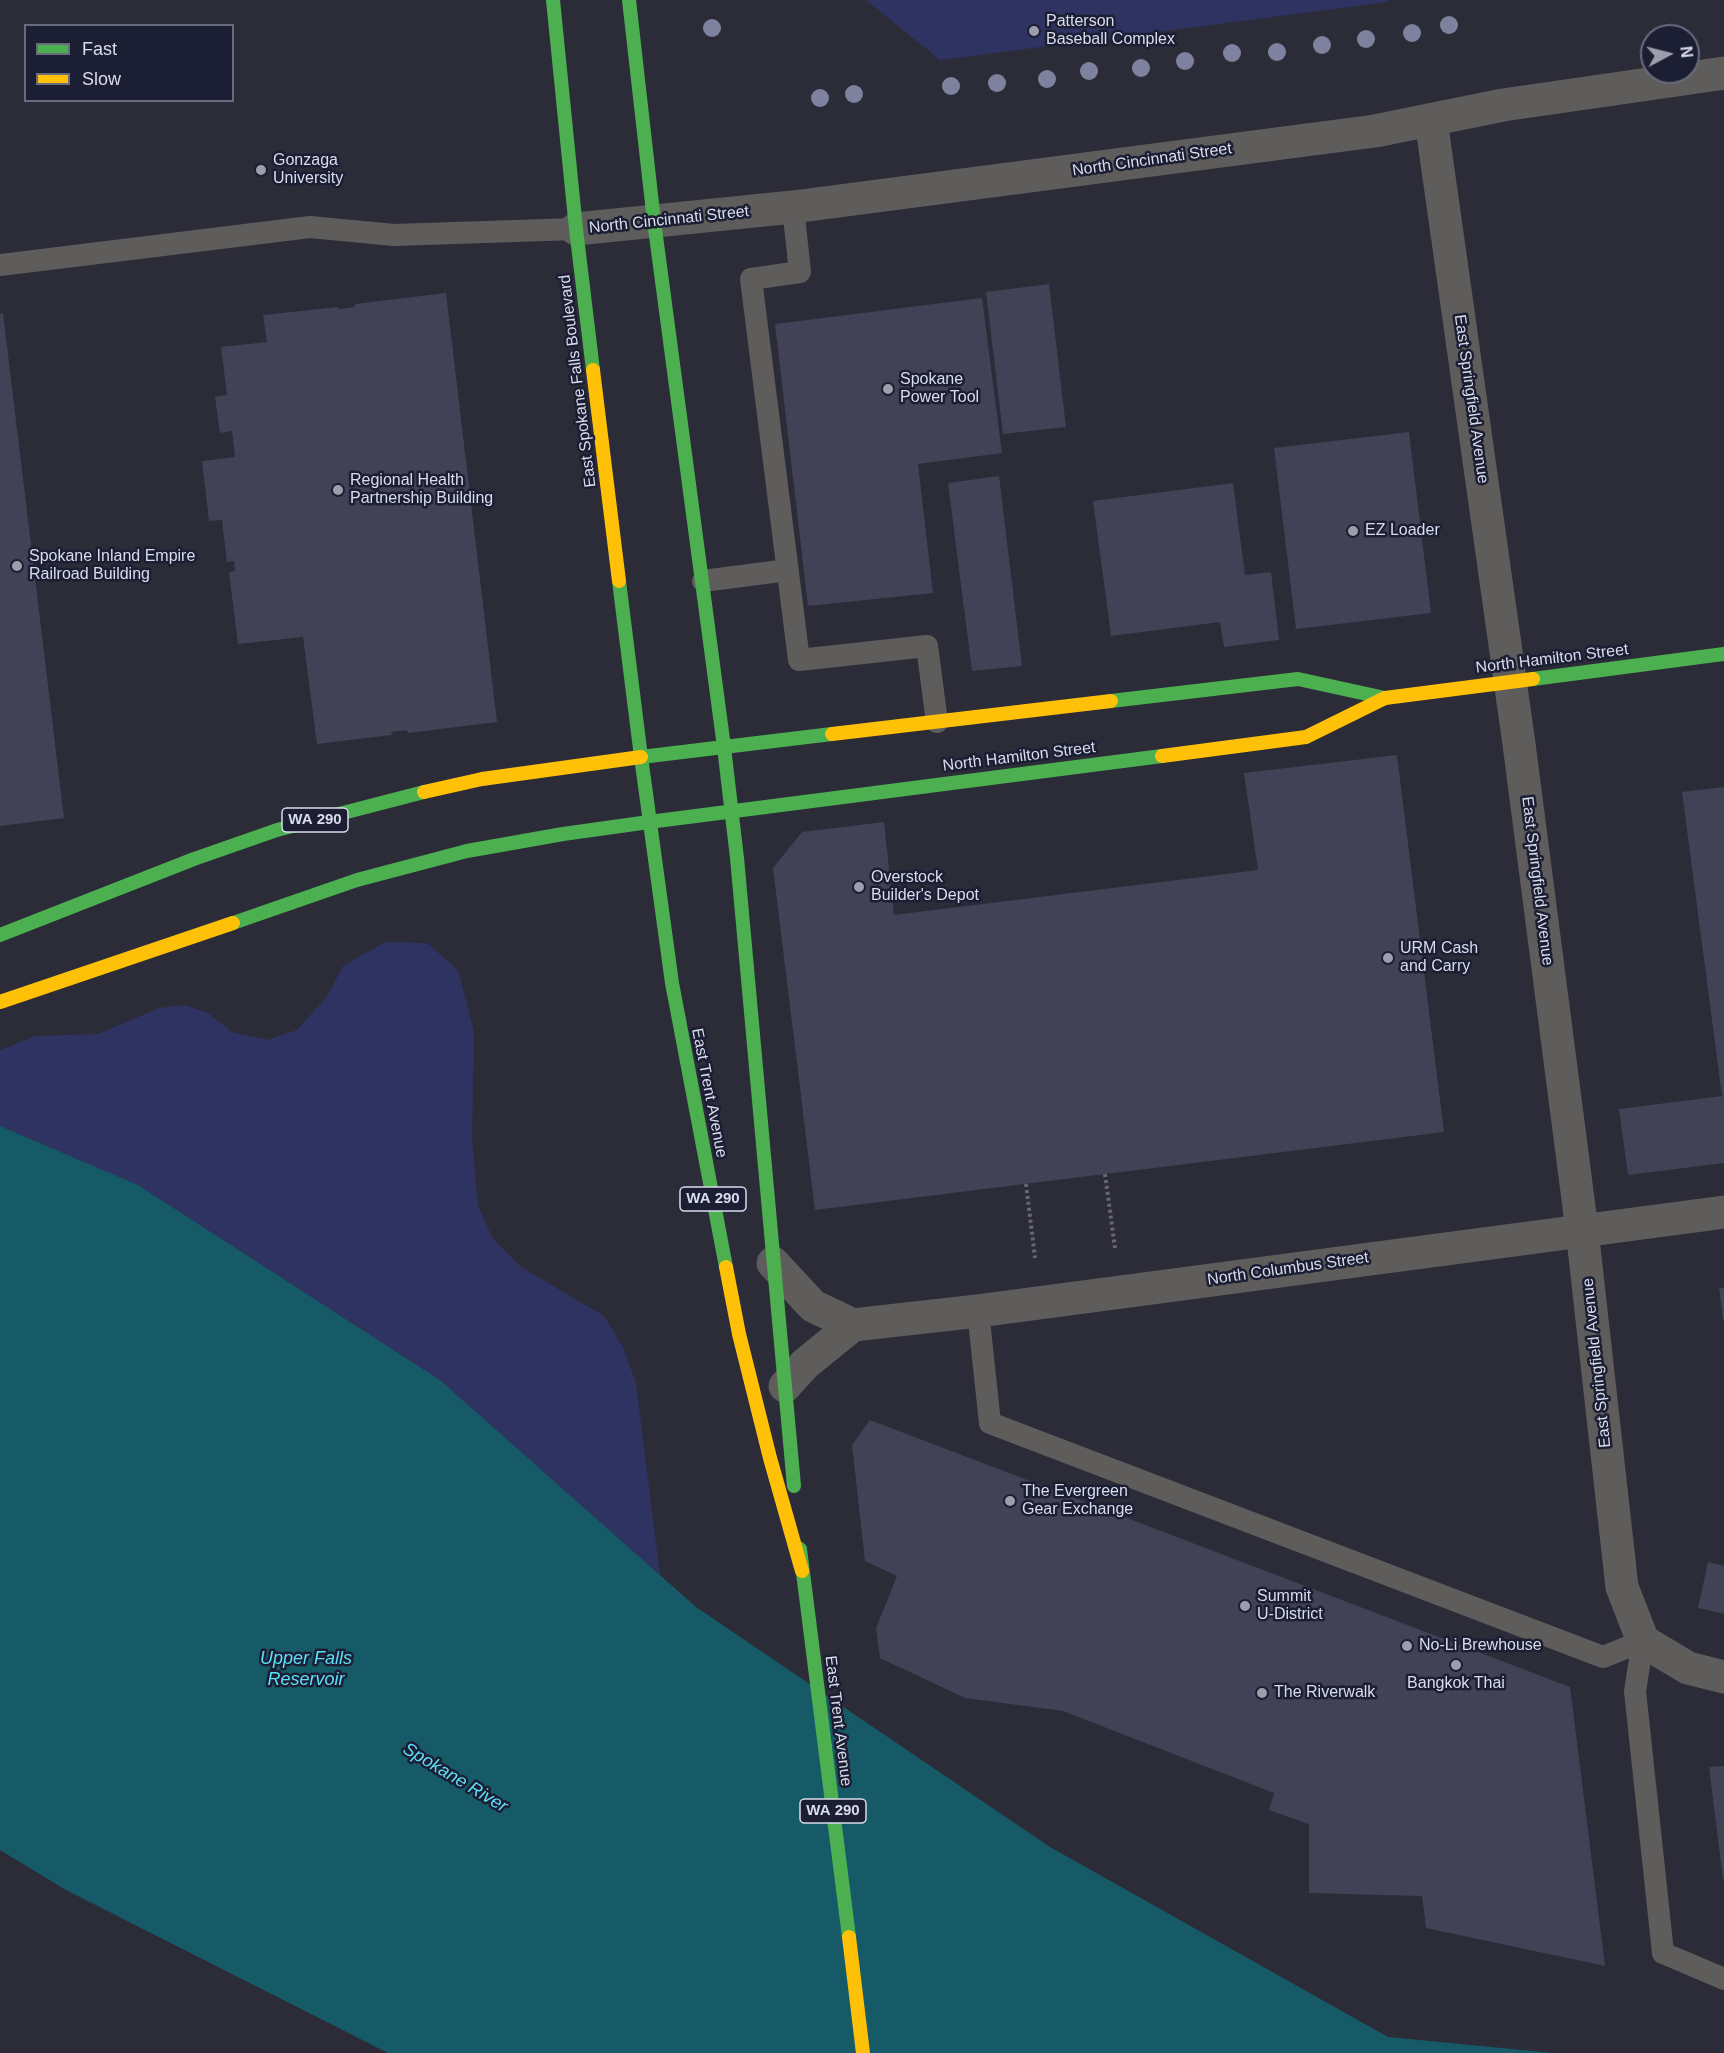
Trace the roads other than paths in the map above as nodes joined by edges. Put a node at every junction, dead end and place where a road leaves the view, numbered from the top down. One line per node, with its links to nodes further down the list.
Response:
1 (553, 0): 7 (main road, East Spokane Falls Boulevard)
2 (629, 0): 6 (main road)
3 (1724, 74): 4 (street, North Cincinnati Street)
4 (1431, 120): 5 (street, North Cincinnati Street); 12 (street, East Springfield Avenue)
5 (793, 207): 6 (street, North Cincinnati Street); 9 (lane)
6 (654, 221): 7 (street, North Cincinnati Street); 10 (main road)
7 (576, 229): 8 (lane); 16 (main road, East Spokane Falls Boulevard)
8 (0, 265)
9 (788, 570): 10 (lane); 14 (lane)
10 (703, 581): 15 (main road)
11 (1724, 654): 12 (main road, North Hamilton Street)
12 (1511, 680): 13 (main road, North Hamilton Street); 22 (street, East Springfield Avenue)
13 (1385, 698): 14 (main road, North Hamilton Street); 17 (main road, North Hamilton Street)
14 (937, 722): 15 (main road, North Hamilton Street)
15 (724, 747): 16 (main road, North Hamilton Street / WA 290); 17 (main road, East Trent Avenue / WA 290)
16 (641, 757): 18 (main road, East Trent Avenue); 19 (main road, WA 290)
17 (732, 810): 18 (main road, North Hamilton Street); 23 (main road, East Trent Avenue / WA 290)
18 (649, 822): 20 (main road, North Hamilton Street); 27 (main road, East Trent Avenue / WA 290)
19 (1, 935)
20 (0, 1002)
21 (1724, 1212): 22 (street, North Columbus Street)
22 (1582, 1230): 24 (street, North Columbus Street); 28 (street, East Springfield Avenue)
23 (773, 1263): 25 (street); 26 (main road, East Trent Avenue / WA 290)
24 (978, 1311): 25 (street, North Columbus Street); 28 (lane)
25 (853, 1325): 26 (street)
26 (785, 1386): 27 (main road, East Trent Avenue / WA 290)
27 (802, 1571): 31 (main road, East Trent Avenue / WA 290)
28 (1643, 1641): 29 (street); 30 (lane)
29 (1724, 1677)
30 (1724, 1979)
31 (863, 2053)

